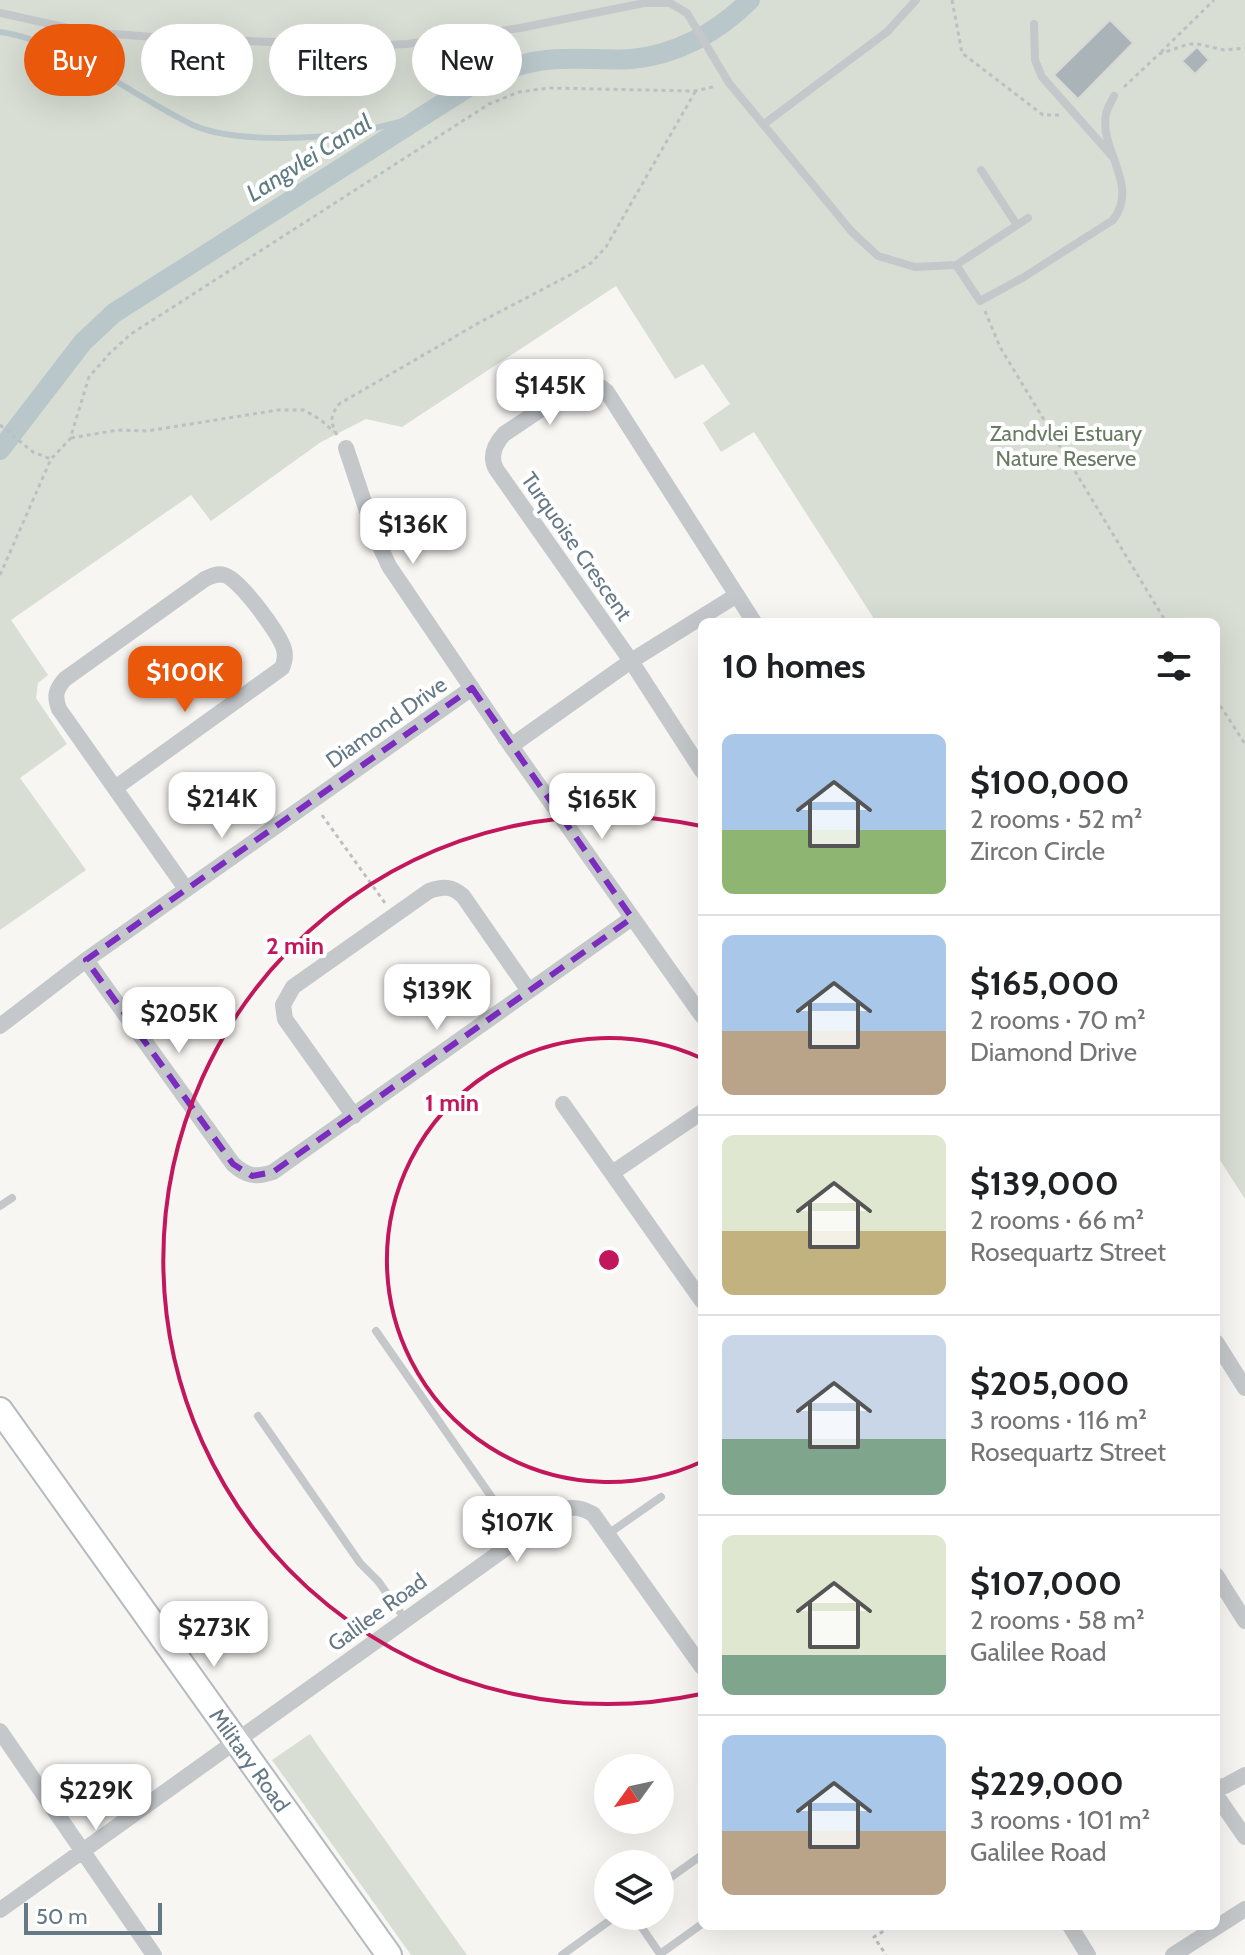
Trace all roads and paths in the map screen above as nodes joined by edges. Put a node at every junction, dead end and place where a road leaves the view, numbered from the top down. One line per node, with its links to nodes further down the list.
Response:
1 (916, 0): 12 (lane)
2 (952, 0): 11 (path)
3 (1214, 0): 7 (path)
4 (0, 13): 8 (lane)
5 (1034, 24): 11 (lane)
6 (1245, 48): 7 (path)
7 (1159, 54): 10 (path)
8 (729, 83): 9 (path); 12 (lane)
9 (695, 91): 20 (path); 21 (path)
10 (1114, 96): 13 (lane)
11 (1075, 116): 13 (lane)
12 (764, 124): 17 (lane)
13 (1115, 160): 18 (lane)
14 (981, 170): 16 (lane)
15 (1028, 218): 16 (lane)
16 (1017, 225): 17 (lane)
17 (956, 265): 18 (lane)
18 (980, 301): 27 (path)
19 (0, 425): 22 (path)
20 (70, 439): 21 (path); 22 (path)
21 (341, 441): 30 (street)
22 (51, 459): 23 (path)
23 (0, 575)
24 (737, 595): 25 (street); 26 (street); 29 (street, Turquoise Crescent)
25 (700, 618)
26 (751, 618)
27 (1164, 618)
28 (698, 619): 29 (street)
29 (631, 661): 33 (street); 34 (street)
30 (472, 688): 33 (street, Diamond Drive); 36 (street, Diamond Drive)
31 (1220, 705): 32 (path)
32 (1245, 744)
33 (511, 746): 39 (street, Diamond Drive)
34 (698, 765)
35 (115, 788): 35 (street); 37 (street)
36 (312, 801): 37 (street, Diamond Drive); 38 (path)
37 (186, 889): 40 (street, Diamond Drive)
38 (394, 916): 41 (street); 46 (street)
39 (632, 918): 41 (street); 42 (street, Diamond Drive)
40 (86, 960): 43 (street, Diamond Drive); 46 (street)
41 (529, 991): 46 (street)
42 (698, 1010)
43 (0, 1026)
44 (563, 1104): 47 (street)
45 (698, 1115): 47 (street)
46 (354, 1116)
47 (612, 1173): 50 (street)
48 (12, 1198): 49 (lane)
49 (0, 1206)
50 (698, 1295)
51 (376, 1331): 58 (lane)
52 (1220, 1348): 53 (street)
53 (1245, 1388)
54 (0, 1410): 64 (main road, Military Road)
55 (258, 1416): 60 (lane)
56 (661, 1497): 57 (lane)
57 (608, 1534): 58 (street, Galilee Road); 62 (street, Galilee Road)
58 (520, 1538): 60 (street, Galilee Road)
59 (1220, 1581): 61 (street)
60 (405, 1619): 64 (street, Galilee Road)
61 (1245, 1621)
62 (698, 1661)
63 (0, 1731): 69 (street)
64 (235, 1740): 69 (street, Galilee Road); 82 (main road, Military Road)
65 (1245, 1775): 66 (street)
66 (1220, 1787)
67 (1220, 1801): 68 (street)
68 (1245, 1837)
69 (85, 1851): 73 (street, Galilee Road); 81 (street)
70 (698, 1858): 71 (lane)
71 (674, 1875)
72 (1245, 1909): 74 (street)
73 (0, 1910)
74 (1220, 1925)
75 (698, 1927): 77 (lane)
76 (597, 1930): 83 (lane)
77 (644, 1930)
78 (885, 1930): 84 (path)
79 (1072, 1930): 85 (street)
80 (1212, 1930): 86 (street)
81 (154, 1955)
82 (389, 1955)
83 (562, 1955)
84 (886, 1955)
85 (1088, 1955)
86 (1173, 1955)

